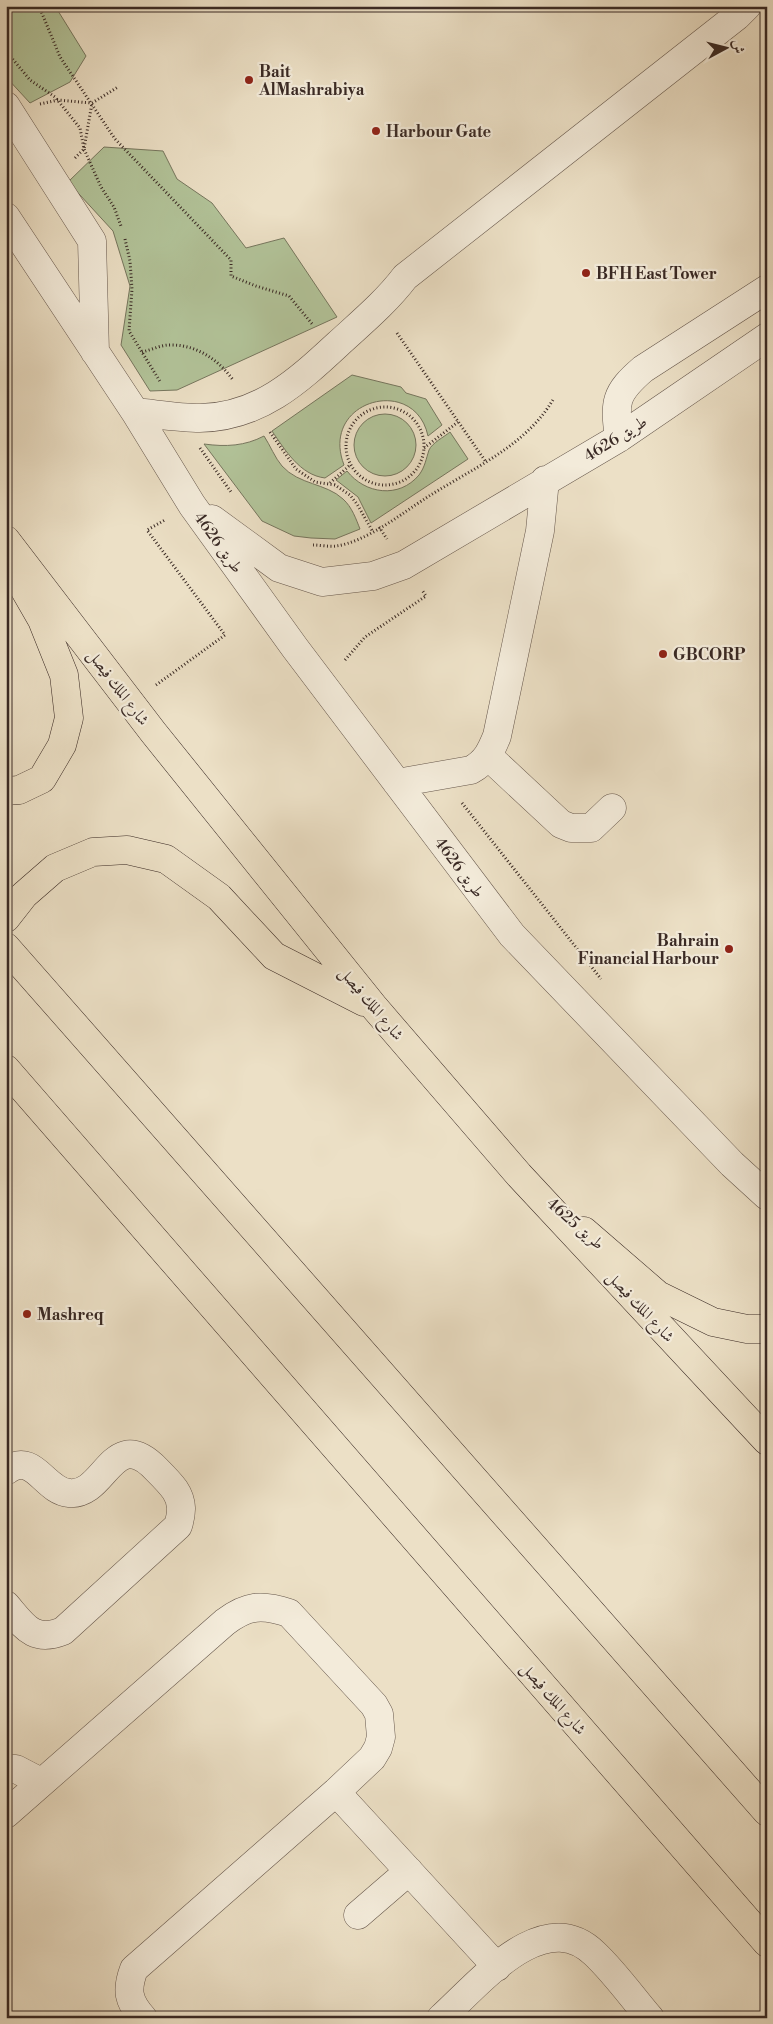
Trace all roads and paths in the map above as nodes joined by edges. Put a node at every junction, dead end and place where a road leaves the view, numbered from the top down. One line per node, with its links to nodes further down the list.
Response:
1 (39, 6): 4 (path)
2 (746, 6): 9 (street)
3 (118, 88): 4 (path)
4 (92, 103): 5 (path); 6 (path); 11 (path)
5 (8, 108): 6 (street)
6 (53, 179): 12 (street)
7 (6, 217): 12 (street, طريق 4626)
8 (767, 289): 16 (street)
9 (379, 306): 11 (street); 15 (path)
10 (767, 337): 16 (street, طريق 4626)
11 (330, 351): 14 (street)
12 (95, 352): 14 (street, طريق 4626)
13 (554, 398): 19 (path)
14 (135, 412): 24 (street, طريق 4626)
15 (458, 422): 18 (path); 19 (path)
16 (619, 438): 21 (street, طريق 4626)
17 (195, 440): 23 (path)
18 (424, 448): 20 (path); 20 (path)
19 (486, 462): 25 (path)
20 (350, 465): 22 (path)
21 (545, 480): 29 (street, طريق 4626); 32 (street)
22 (330, 484)
23 (236, 500)
24 (192, 505): 29 (street, طريق 4626); 31 (path); 35 (street, طريق 4626)
25 (379, 528): 27 (path); 29 (path)
26 (6, 540): 31 (main road, شارع الملك فيصل)
27 (310, 544)
28 (6, 556): 34 (main road)
29 (404, 565): 30 (path)
30 (344, 665)
31 (132, 703): 42 (main road, شارع الملك فيصل)
32 (488, 756): 33 (street); 38 (street)
33 (441, 776): 35 (street); 41 (path)
34 (42, 779): 36 (main road); 37 (main road)
35 (397, 784): 45 (street, طريق 4626)
36 (6, 791)
37 (6, 802)
38 (612, 808)
39 (6, 918): 42 (main road)
40 (6, 946): 53 (main road)
41 (605, 985)
42 (375, 1008): 44 (main road, شارع الملك فيصل)
43 (6, 1069): 57 (main road, شارع الملك فيصل)
44 (519, 1175): 46 (main road, طريق 4625); 47 (main road, شارع الملك فيصل)
45 (767, 1196)
46 (767, 1329)
47 (767, 1442)
48 (6, 1471): 49 (street)
49 (6, 1605)
50 (6, 1769): 51 (street)
51 (42, 1782): 52 (street); 54 (street)
52 (336, 1792): 55 (street); 59 (street)
53 (767, 1812)
54 (6, 1814)
55 (409, 1871): 56 (street); 58 (street)
56 (358, 1915)
57 (767, 1943)
58 (497, 1967): 60 (street); 61 (street)
59 (143, 2018)
60 (441, 2018)
61 (650, 2018)

